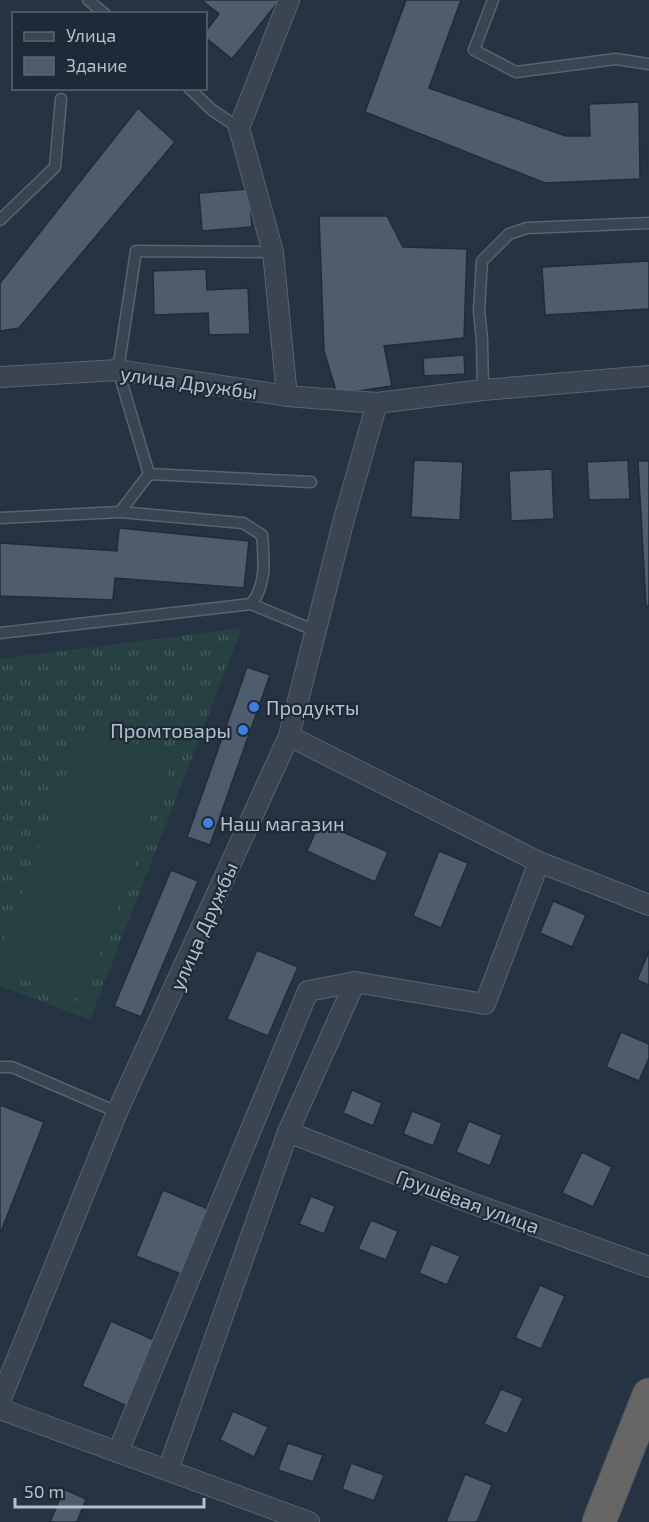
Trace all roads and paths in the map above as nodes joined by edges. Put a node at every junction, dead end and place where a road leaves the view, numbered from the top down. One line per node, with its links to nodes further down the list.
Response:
1 (88, 0): 4 (lane)
2 (289, 0): 8 (street)
3 (493, 0): 5 (lane)
4 (103, 12)
5 (649, 64)
6 (191, 90): 8 (lane)
7 (61, 99): 9 (lane)
8 (239, 128): 11 (street)
9 (0, 220)
10 (649, 224): 15 (lane)
11 (273, 252): 12 (lane); 16 (street)
12 (118, 370): 14 (street, улица Дружбы); 16 (street, улица Дружбы); 18 (lane)
13 (649, 376): 15 (street, улица Дружбы)
14 (0, 377)
15 (483, 390): 17 (street, улица Дружбы)
16 (287, 396): 17 (street, улица Дружбы)
17 (377, 403): 23 (street, улица Дружбы)
18 (149, 474): 19 (lane); 20 (lane)
19 (311, 482)
20 (120, 512): 21 (lane); 22 (lane)
21 (0, 518)
22 (251, 604): 23 (lane); 24 (lane)
23 (316, 631): 25 (street, улица Дружбы)
24 (0, 633)
25 (289, 736): 26 (street); 30 (street, улица Дружбы)
26 (539, 861): 27 (street); 28 (street)
27 (649, 905)
28 (356, 982): 31 (street); 36 (street)
29 (0, 1067): 30 (lane)
30 (117, 1112): 34 (street, улица Дружбы)
31 (288, 1132): 32 (street, Грушёвая улица); 37 (street)
32 (649, 1267)
33 (649, 1395): 39 (highway)
34 (0, 1401)
35 (0, 1409): 36 (street)
36 (118, 1452): 37 (street)
37 (168, 1470): 38 (street)
38 (309, 1522)
39 (599, 1522)

